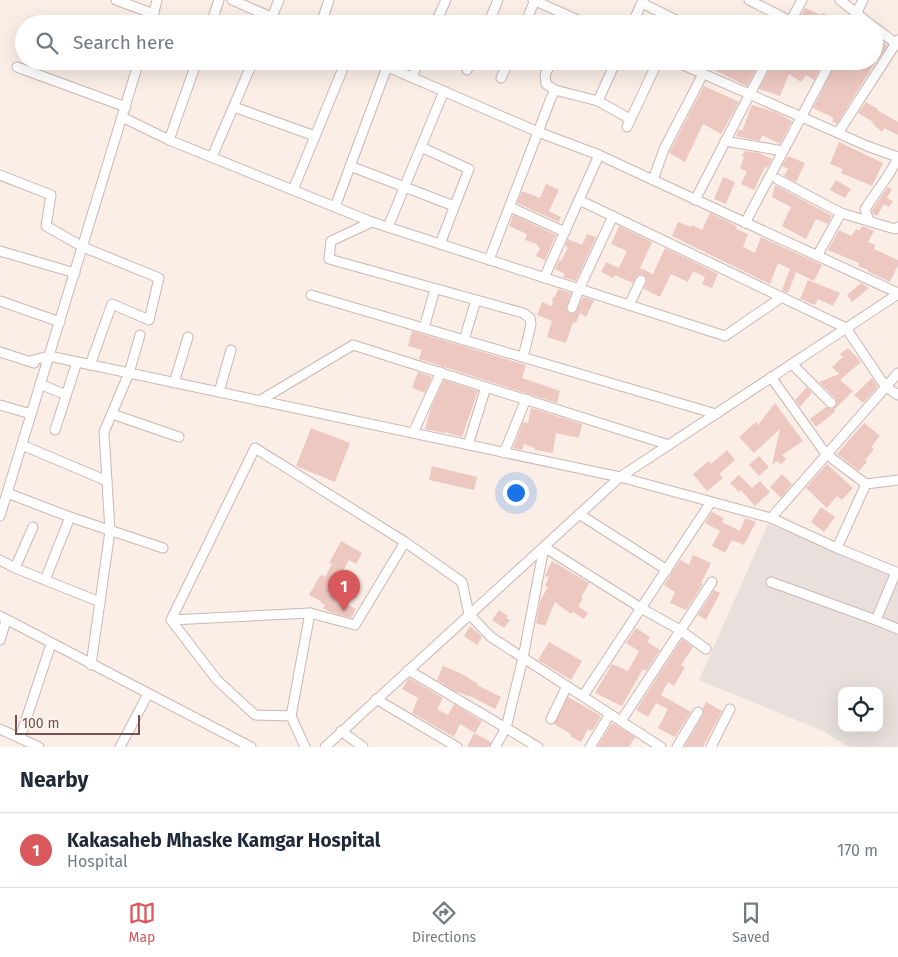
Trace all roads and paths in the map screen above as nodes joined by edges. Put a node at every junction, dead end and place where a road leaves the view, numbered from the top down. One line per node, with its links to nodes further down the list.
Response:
1 (116, 0): 16 (street)
2 (157, 0): 16 (street)
3 (220, 0): 17 (street)
4 (232, 0): 18 (street)
5 (279, 0): 19 (street)
6 (329, 0): 20 (street)
7 (446, 0): 21 (street)
8 (498, 0): 22 (street)
9 (534, 0): 23 (street); 24 (street)
10 (749, 0): 27 (street)
11 (802, 0): 28 (street)
12 (840, 0): 15 (street)
13 (863, 0): 15 (street)
14 (642, 1): 25 (street); 26 (street)
15 (857, 13): 29 (street)
16 (154, 14)
17 (214, 15)
18 (260, 15)
19 (272, 15)
20 (324, 15)
21 (439, 15)
22 (492, 15)
23 (528, 15)
24 (562, 15)
25 (636, 15)
26 (668, 15)
27 (776, 15)
28 (793, 15)
29 (859, 15)
30 (883, 33): 31 (street)
31 (897, 43): 32 (street)
32 (883, 64)
33 (25, 70): 57 (street)
34 (137, 70): 57 (street)
35 (195, 70): 63 (street)
36 (249, 70): 56 (street)
37 (342, 70): 62 (street)
38 (386, 70): 70 (street)
39 (394, 70): 50 (street)
40 (415, 70): 50 (street)
41 (505, 70): 51 (street)
42 (548, 70): 52 (street)
43 (612, 70): 55 (street)
44 (654, 70): 55 (street)
45 (694, 70): 49 (street)
46 (763, 70): 54 (street)
47 (826, 70): 59 (street)
48 (879, 70): 61 (street)
49 (703, 74): 54 (street); 74 (street)
50 (412, 77): 53 (street)
51 (501, 78)
52 (555, 90): 55 (street); 60 (street)
53 (444, 91): 60 (street); 65 (street)
54 (749, 94): 59 (street); 64 (street)
55 (598, 101)
56 (234, 106): 62 (street); 68 (street)
57 (126, 107): 58 (street)
58 (122, 117): 63 (street); 91 (street)
59 (801, 117): 61 (street); 66 (street)
60 (538, 132): 67 (street); 80 (street)
61 (838, 133): 69 (street)
62 (315, 136): 76 (street)
63 (169, 140): 68 (street)
64 (725, 141): 66 (street); 78 (street)
65 (421, 147): 75 (street); 79 (street)
66 (782, 151): 86 (street)
67 (599, 155): 74 (street); 77 (street)
68 (212, 157): 76 (street)
69 (898, 157): 72 (street)
70 (350, 166): 75 (street); 81 (street)
71 (0, 175): 91 (street)
72 (893, 176): 84 (street)
73 (777, 179): 82 (street)
74 (653, 180): 78 (street)
75 (404, 187): 79 (street); 87 (street)
76 (293, 190): 81 (street)
77 (579, 200): 83 (street); 89 (street)
78 (695, 200): 86 (street)
79 (454, 206): 90 (street)
80 (510, 206): 89 (street); 94 (street)
81 (335, 207): 85 (street)
82 (841, 213): 84 (street); 93 (street)
83 (613, 216): 99 (street); 102 (street)
84 (865, 220): 88 (street)
85 (372, 222): 87 (street); 98 (street)
86 (745, 223): 93 (street)
87 (388, 227): 90 (street)
88 (898, 227)
89 (565, 232): 96 (street)
90 (438, 240): 94 (street)
91 (83, 247): 95 (street); 122 (street)
92 (0, 251): 95 (street)
93 (817, 256): 100 (street)
94 (489, 260): 96 (street)
95 (74, 273): 109 (street)
96 (544, 278): 99 (street)
97 (641, 280): 107 (street)
98 (435, 289): 103 (street); 110 (street)
99 (579, 289): 107 (street); 108 (street)
100 (898, 294): 106 (street)
101 (311, 295): 110 (street)
102 (782, 297): 107 (street); 111 (street)
103 (476, 300): 114 (street); 118 (street)
104 (898, 300): 106 (street)
105 (0, 301): 109 (street)
106 (886, 302): 111 (street)
107 (629, 305)
108 (572, 308)
109 (60, 322): 117 (street)
110 (424, 328): 114 (street)
111 (846, 328): 121 (street); 130 (street)
112 (140, 335): 125 (street)
113 (188, 337): 128 (street)
114 (464, 340): 118 (street)
115 (231, 350): 132 (street)
116 (0, 352): 119 (street)
117 (49, 356): 119 (street); 120 (street); 123 (street)
118 (523, 357): 141 (street)
119 (30, 361): 123 (street)
120 (78, 362): 122 (street); 133 (street)
121 (792, 364): 127 (street); 137 (street)
122 (90, 365): 125 (street)
123 (46, 366): 129 (street)
124 (441, 372): 131 (street); 136 (street); 143 (street)
125 (129, 373): 128 (street); 140 (street)
126 (898, 373): 130 (street)
127 (771, 377): 141 (street); 149 (street)
128 (174, 383): 132 (street)
129 (40, 384): 133 (street); 139 (street)
130 (886, 386): 134 (street); 149 (street)
131 (486, 387): 135 (street); 147 (street)
132 (219, 392): 136 (street)
133 (66, 395): 142 (street)
134 (898, 395)
135 (526, 399): 145 (street); 148 (street)
136 (259, 401): 143 (street)
137 (831, 403)
138 (0, 405): 139 (street)
139 (31, 414): 146 (street)
140 (112, 414): 144 (street); 152 (street)
141 (716, 414): 145 (street)
142 (55, 430)
143 (413, 434): 147 (street)
144 (179, 437)
145 (669, 444): 150 (street)
146 (22, 445): 152 (street); 154 (street)
147 (468, 445): 148 (street)
148 (504, 452): 150 (street)
149 (826, 454): 153 (street); 159 (street)
150 (620, 477): 155 (street); 156 (street)
151 (898, 480): 153 (street)
152 (107, 481): 161 (street)
153 (866, 484): 165 (street)
154 (7, 493): 157 (street); 158 (street)
155 (712, 502): 159 (street); 168 (street)
156 (579, 514): 163 (street); 168 (street)
157 (0, 516)
158 (70, 517): 161 (street); 170 (street)
159 (771, 518): 165 (street)
160 (33, 527): 167 (street)
161 (110, 531): 164 (street); 173 (street)
162 (405, 542): 175 (street); 176 (street); 178 (street)
163 (544, 546): 174 (street); 176 (street); 185 (street)
164 (163, 548)
165 (837, 548): 169 (street)
166 (0, 560): 167 (street)
167 (15, 568): 170 (street)
168 (667, 570): 174 (street)
169 (897, 572): 179 (street)
170 (45, 580): 173 (street)
171 (712, 582): 180 (street)
172 (771, 582): 179 (street)
173 (100, 602): 186 (street)
174 (641, 608): 180 (street); 190 (street)
175 (310, 613): 178 (street); 195 (street)
176 (469, 614): 185 (street); 187 (street)
177 (3, 619): 182 (street); 183 (street)
178 (171, 620): 195 (street)
179 (876, 620): 181 (street)
180 (680, 630): 184 (street); 197 (street)
181 (898, 630)
182 (0, 640)
183 (51, 644): 186 (street); 201 (street)
184 (706, 649)
185 (523, 658): 188 (street); 198 (street)
186 (91, 665): 189 (street)
187 (408, 670): 191 (street); 198 (street)
188 (567, 686): 190 (street); 196 (street)
189 (148, 694): 205 (street); 206 (street)
190 (583, 696): 194 (street)
191 (376, 699): 200 (street); 202 (street)
192 (730, 709): 215 (street)
193 (698, 712): 214 (street)
194 (610, 714): 197 (street); 213 (street)
195 (291, 716): 207 (street)
196 (551, 719)
197 (621, 721): 203 (street)
198 (506, 728): 211 (street); 212 (street)
199 (0, 729): 201 (street)
200 (341, 731): 208 (street); 209 (street)
201 (20, 738): 204 (street)
202 (444, 744): 210 (street)
203 (657, 746)
204 (40, 747)
205 (120, 747)
206 (251, 747)
207 (304, 747)
208 (325, 747)
209 (363, 747)
210 (457, 747)
211 (494, 747)
212 (538, 747)
213 (590, 747)
214 (677, 747)
215 (711, 747)

